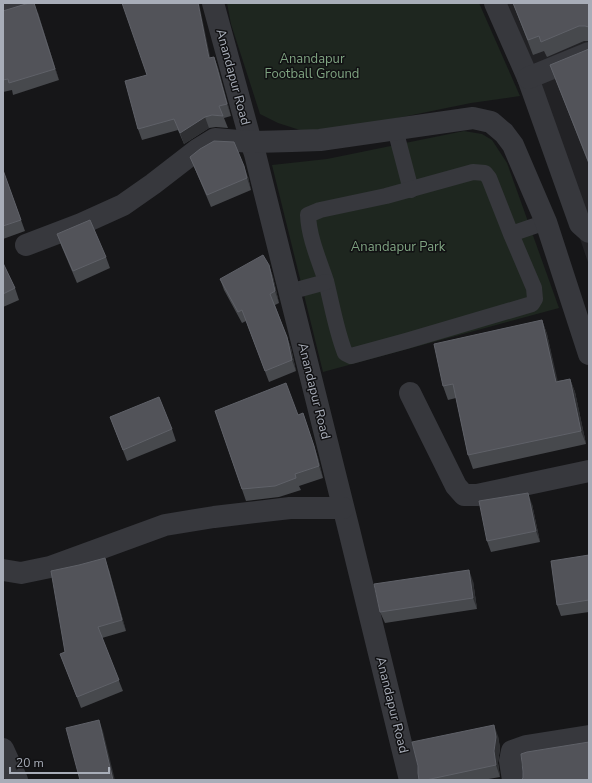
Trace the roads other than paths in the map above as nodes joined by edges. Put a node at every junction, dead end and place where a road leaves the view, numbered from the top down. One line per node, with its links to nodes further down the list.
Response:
1 (20, 3): 4 (street)
2 (213, 3): 8 (street, Anandapur Road)
3 (495, 3): 6 (street)
4 (3, 7)
5 (589, 53): 6 (street)
6 (528, 78): 11 (street)
7 (395, 129): 8 (street); 9 (lane); 10 (street)
8 (250, 142): 13 (street); 15 (street, Anandapur Road)
9 (411, 190): 12 (lane); 14 (lane)
10 (546, 222): 12 (lane); 16 (street)
11 (589, 232)
12 (511, 234): 14 (lane)
13 (26, 245)
14 (326, 282): 15 (lane)
15 (289, 292): 19 (street, Anandapur Road)
16 (589, 354)
17 (410, 393): 18 (street)
18 (589, 471)
19 (343, 508): 20 (street); 24 (street, Anandapur Road)
20 (3, 570)
21 (589, 736): 25 (street)
22 (3, 749): 23 (street)
23 (17, 780)
24 (410, 780)
25 (513, 780)

